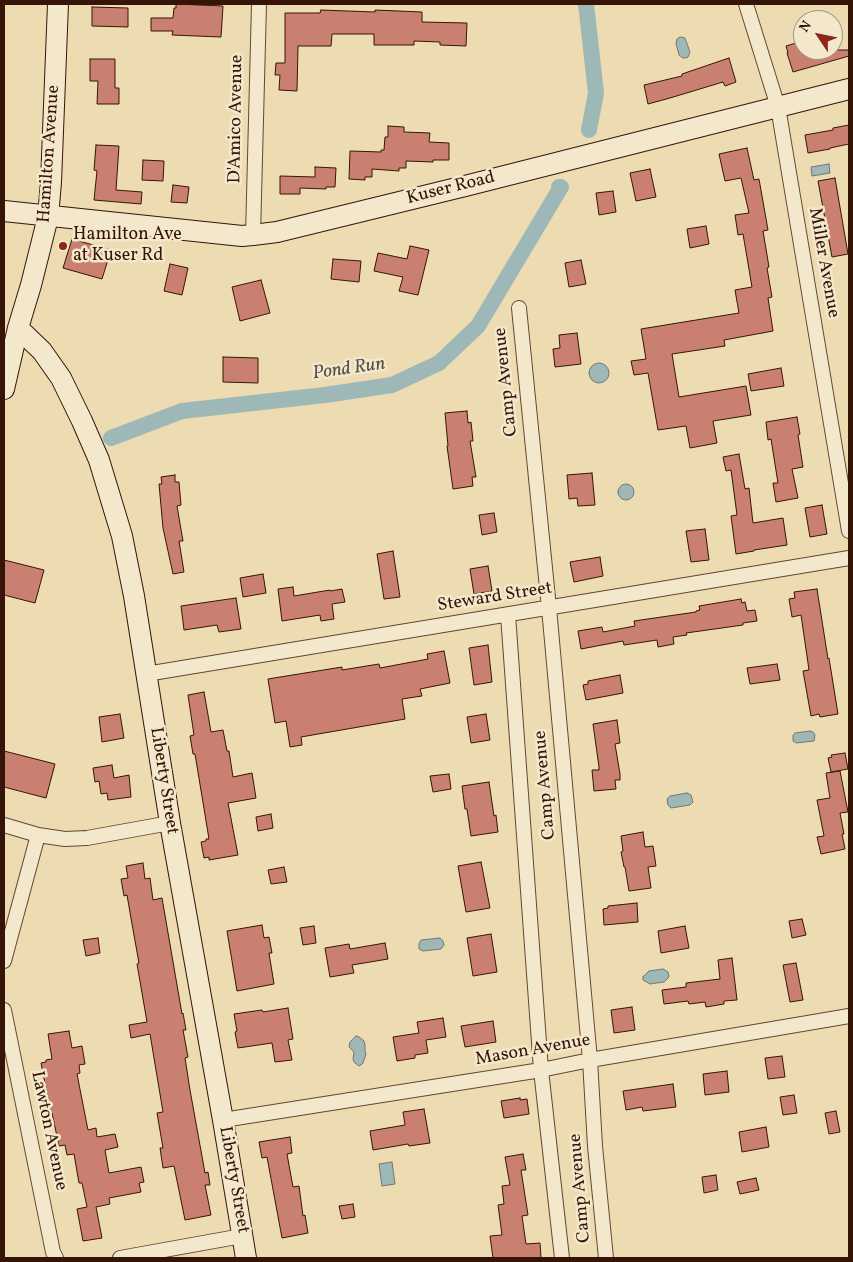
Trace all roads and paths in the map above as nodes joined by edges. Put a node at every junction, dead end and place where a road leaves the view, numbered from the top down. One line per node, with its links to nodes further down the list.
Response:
1 (58, 4): 7 (street, Hamilton Avenue)
2 (259, 4): 8 (street, D'Amico Avenue)
3 (746, 4): 5 (street, Miller Avenue)
4 (849, 89): 5 (street, Kuser Road)
5 (778, 107): 8 (street, Kuser Road); 12 (street, Miller Avenue)
6 (4, 211): 7 (street, Kuser Road)
7 (48, 217): 8 (street, Kuser Road); 10 (street, Hamilton Avenue)
8 (253, 236)
9 (518, 308): 14 (street, Camp Avenue)
10 (18, 328): 11 (street, Hamilton Avenue); 16 (street, Liberty Street)
11 (4, 389)
12 (849, 531)
13 (849, 558): 14 (street, Steward Street)
14 (549, 608): 15 (street, Steward Street); 23 (street, Camp Avenue)
15 (508, 615): 16 (street, Steward Street); 24 (street, Camp Avenue)
16 (146, 674): 17 (street, Liberty Street)
17 (170, 822): 19 (street); 25 (street, Liberty Street)
18 (4, 825): 19 (street)
19 (38, 835): 20 (street)
20 (4, 961)
21 (4, 1010): 27 (street, Lawton Avenue)
22 (849, 1016): 23 (street, Mason Avenue)
23 (590, 1060): 24 (street, Mason Avenue); 31 (street, Camp Avenue)
24 (541, 1070): 25 (street, Mason Avenue); 30 (street, Camp Avenue)
25 (223, 1120): 26 (street, Liberty Street)
26 (242, 1236): 28 (street); 29 (street, Liberty Street)
27 (56, 1258)
28 (120, 1258)
29 (246, 1258)
30 (562, 1258)
31 (606, 1258)

